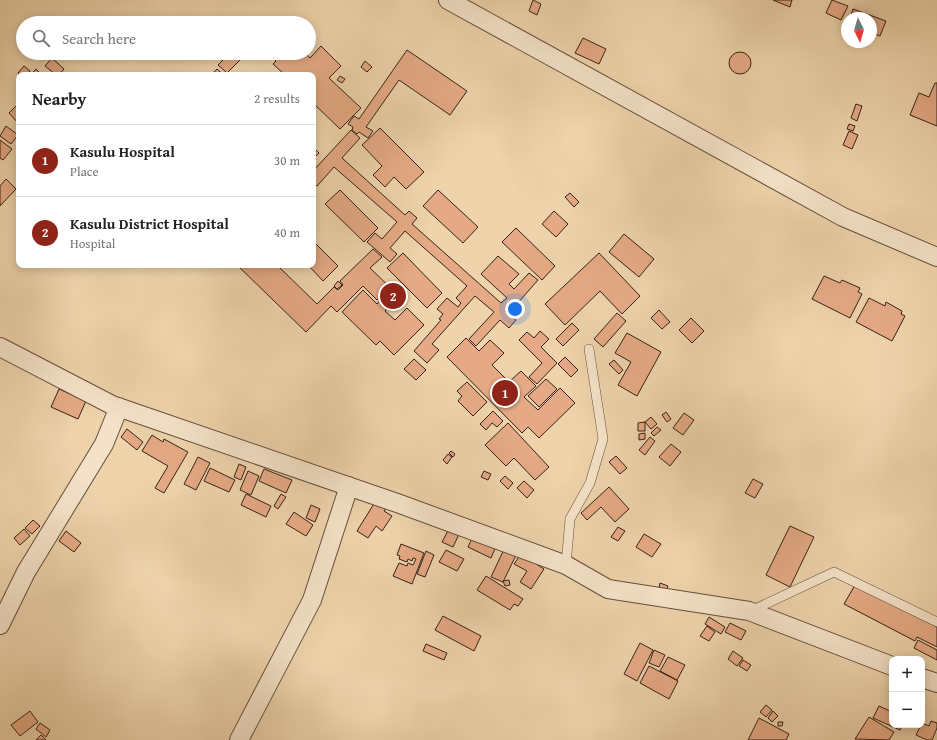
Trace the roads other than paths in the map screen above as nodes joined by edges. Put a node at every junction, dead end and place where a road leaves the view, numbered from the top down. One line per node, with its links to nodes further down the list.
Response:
1 (448, 0): 2 (street)
2 (937, 257)
3 (0, 347): 5 (street)
4 (590, 349): 7 (lane)
5 (119, 407): 6 (street); 10 (street)
6 (349, 486): 7 (street); 14 (street)
7 (566, 565): 8 (street)
8 (749, 611): 9 (lane); 11 (street)
9 (937, 622)
10 (0, 625)
11 (889, 665)
12 (925, 679): 13 (street)
13 (937, 683)
14 (239, 740)

